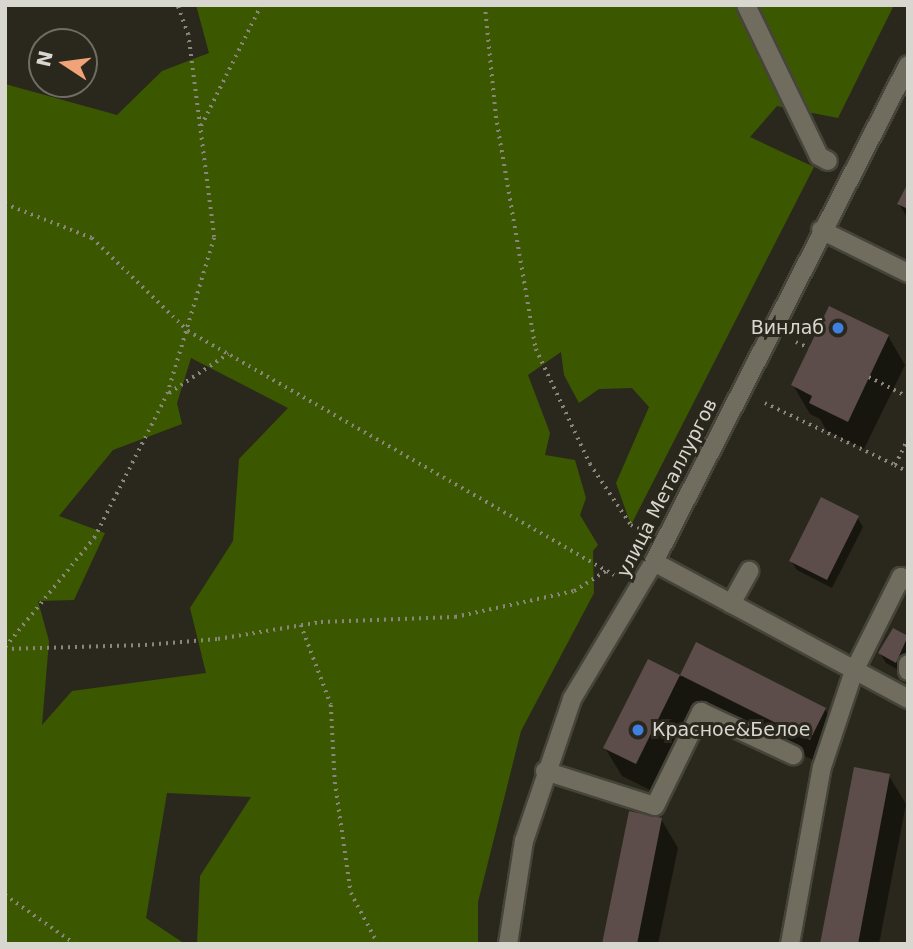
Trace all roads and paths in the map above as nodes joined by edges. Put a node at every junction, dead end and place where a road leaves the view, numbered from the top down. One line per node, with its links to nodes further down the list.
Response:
1 (177, 5): 6 (path)
2 (261, 5): 6 (path)
3 (485, 5): 22 (path)
4 (746, 5): 7 (street)
5 (908, 65): 9 (street, улица Металлургов)
6 (200, 127): 11 (path)
7 (828, 161)
8 (5, 204): 11 (path)
9 (821, 230): 10 (street); 23 (street, улица Металлургов)
10 (908, 272)
11 (188, 331): 14 (path); 16 (path)
12 (796, 342): 13 (path)
13 (809, 348)
14 (228, 354): 16 (path); 24 (path)
15 (869, 377): 17 (path)
16 (167, 394): 30 (path)
17 (908, 397)
18 (765, 403): 20 (path)
19 (908, 438): 20 (path)
20 (895, 465): 21 (path)
21 (908, 472)
22 (640, 529)
23 (654, 562): 28 (street); 36 (street, улица Металлургов)
24 (607, 570): 26 (path); 29 (path)
25 (749, 571): 28 (street)
26 (614, 575)
27 (908, 580): 32 (street)
28 (732, 604): 32 (street)
29 (301, 625): 30 (path); 39 (path)
30 (5, 648)
31 (908, 664): 33 (street)
32 (854, 671): 34 (street); 41 (street)
33 (908, 671)
34 (908, 699)
35 (793, 755): 36 (street)
36 (545, 771): 40 (street, улица Металлургов)
37 (5, 895): 38 (path)
38 (75, 944)
39 (378, 944)
40 (508, 944)
41 (790, 944)

